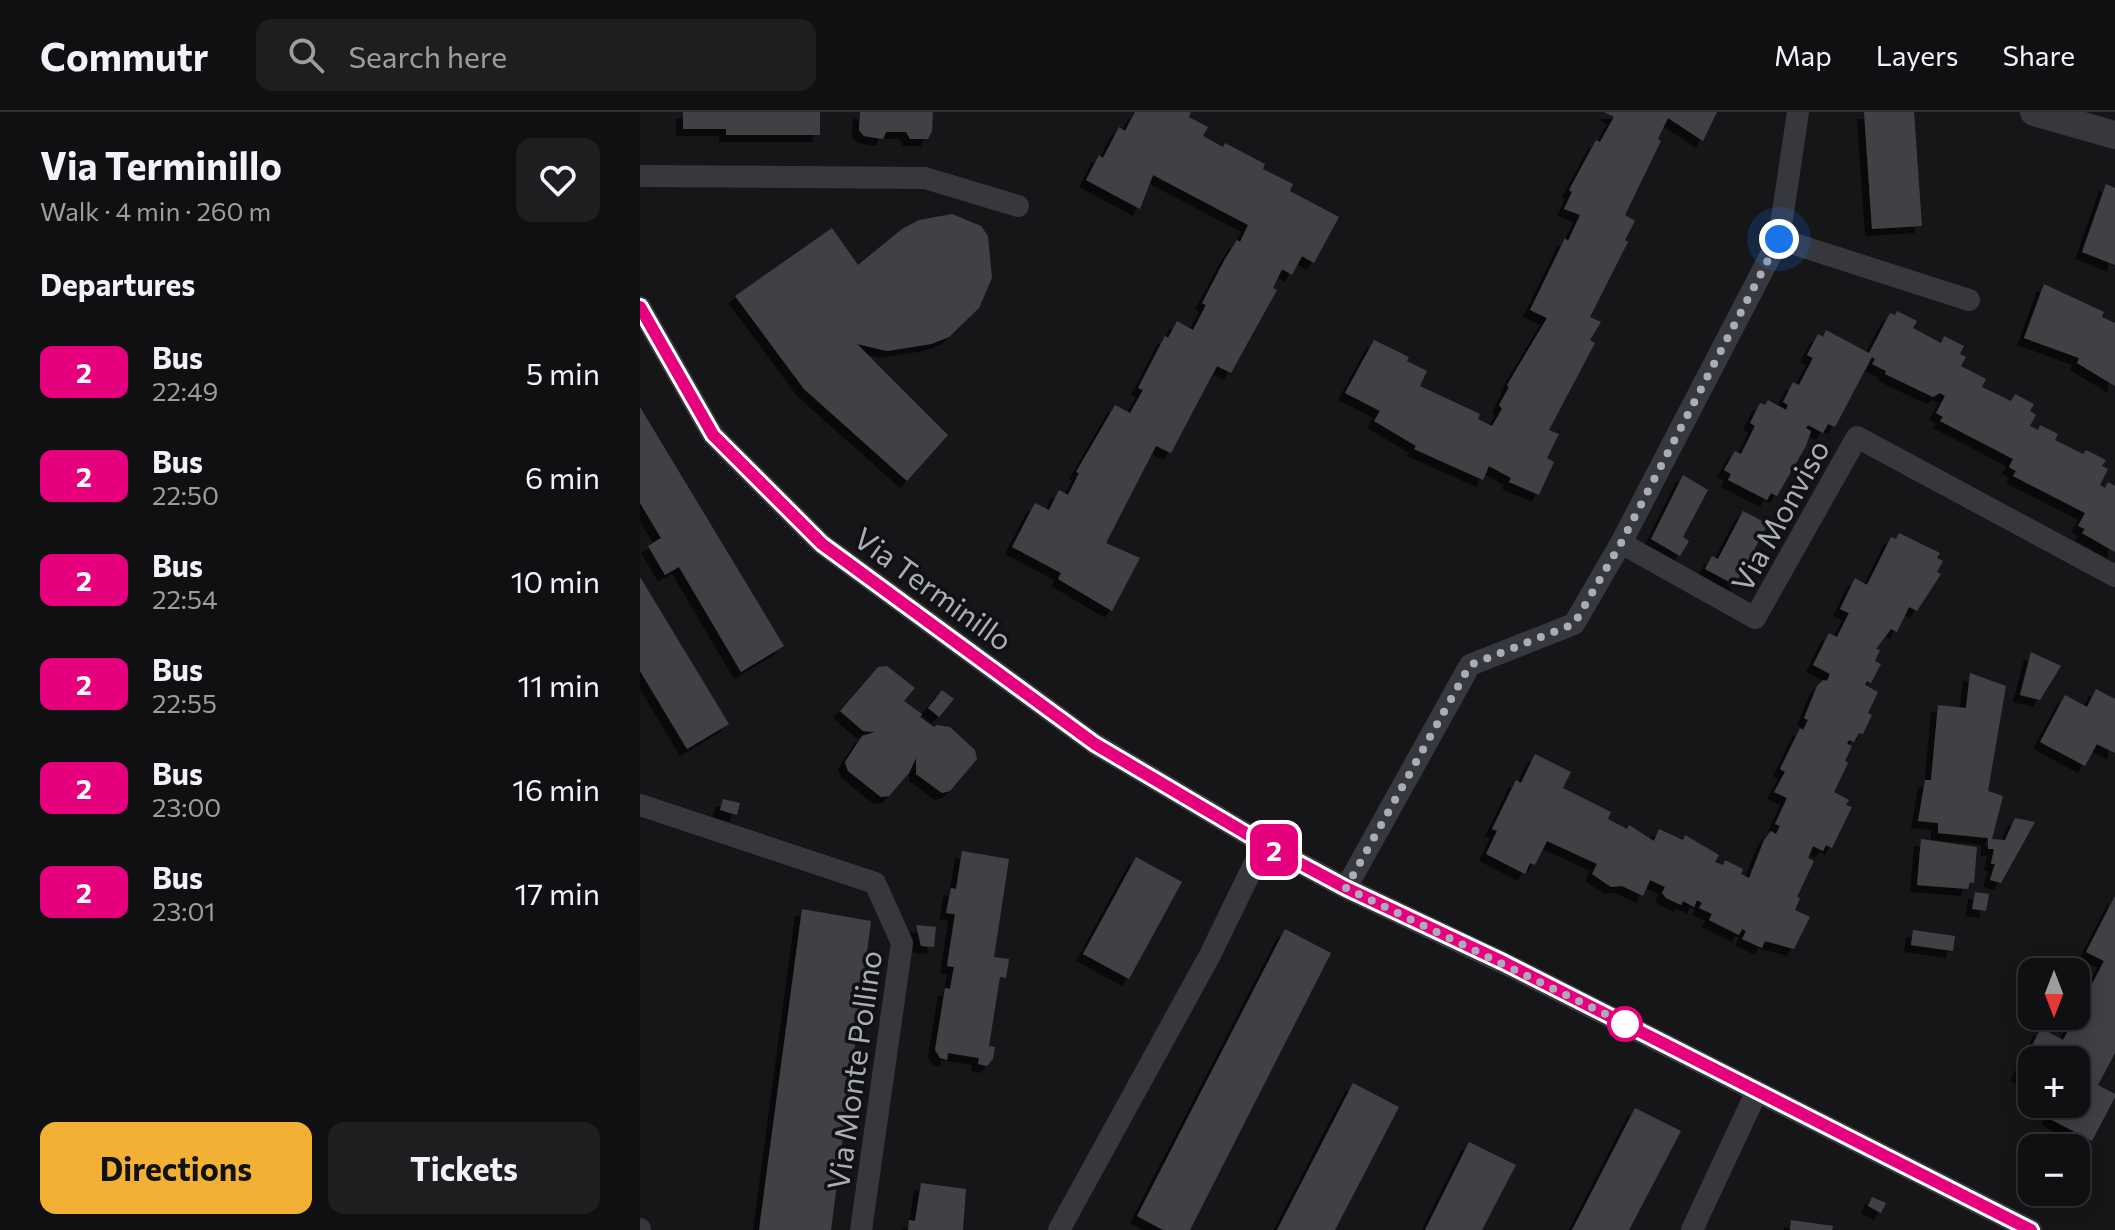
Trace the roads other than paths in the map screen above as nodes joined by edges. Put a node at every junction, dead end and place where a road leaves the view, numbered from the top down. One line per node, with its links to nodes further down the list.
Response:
1 (1798, 112): 6 (street)
2 (2034, 112): 3 (street)
3 (2115, 135)
4 (640, 176): 5 (street)
5 (1018, 206)
6 (1779, 239): 7 (street); 9 (street)
7 (1969, 300)
8 (640, 307): 12 (street, Via Terminillo)
9 (1621, 543): 10 (street, Via Monviso); 13 (street)
10 (2115, 576)
11 (640, 805): 15 (street, Via Monte Pollino)
12 (1264, 844): 13 (street, Via Terminillo); 16 (street)
13 (1346, 888): 14 (street, Via Terminillo)
14 (1757, 1091): 17 (street); 18 (street, Via Terminillo)
15 (861, 1230)
16 (1059, 1230)
17 (1692, 1230)
18 (2031, 1230)

